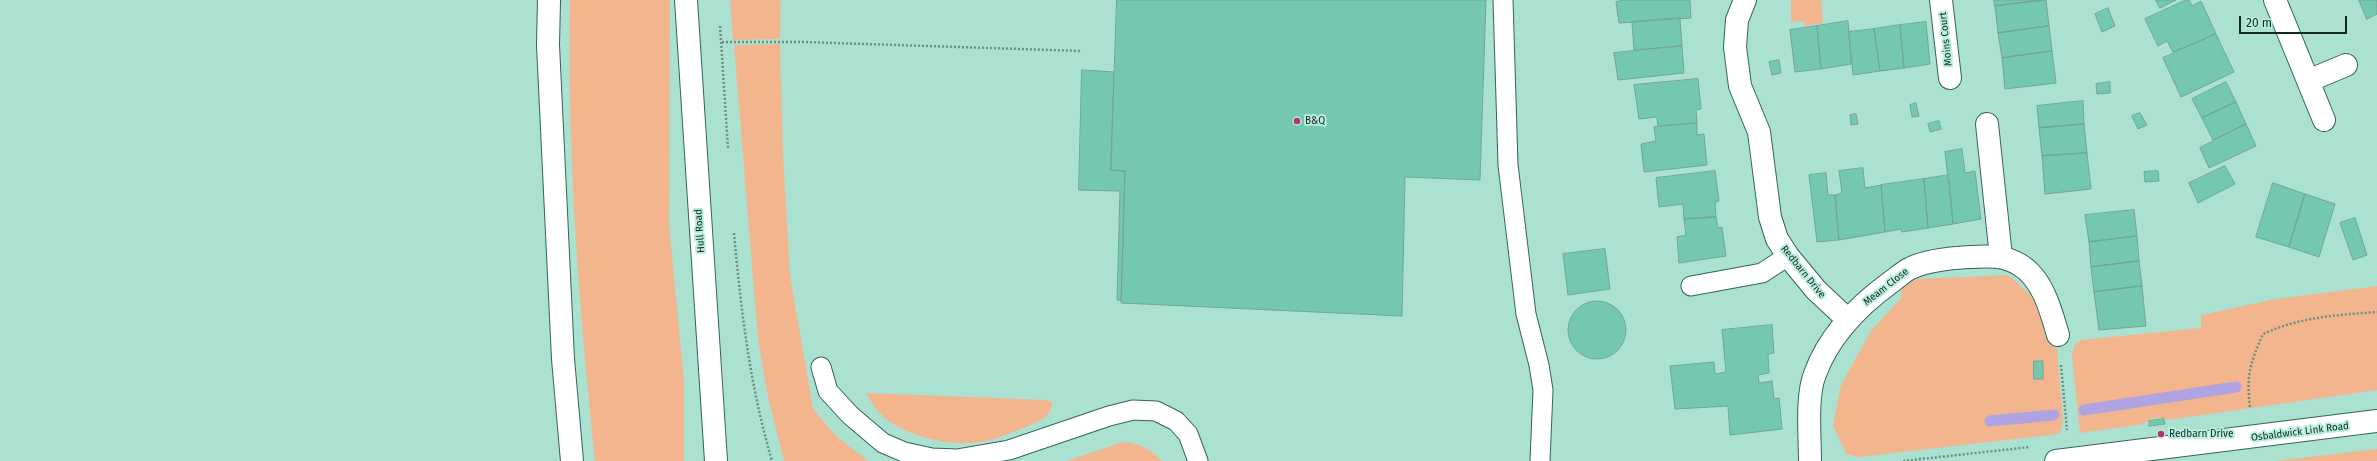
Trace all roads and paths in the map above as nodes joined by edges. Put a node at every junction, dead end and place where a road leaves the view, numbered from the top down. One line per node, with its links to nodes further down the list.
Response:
1 (549, 0): 27 (street)
2 (686, 0): 28 (street, Hull Road)
3 (1503, 0): 31 (lane)
4 (1745, 0): 17 (street, Redbarn Drive)
5 (1941, 0): 11 (street, Moins Court)
6 (2275, 0): 12 (street)
7 (720, 21): 8 (path)
8 (722, 42): 9 (path); 15 (path)
9 (1082, 51)
10 (2346, 65): 12 (street)
11 (1950, 78)
12 (2308, 81): 13 (street)
13 (2324, 120)
14 (1987, 124): 18 (street)
15 (728, 153)
16 (734, 232): 29 (path)
17 (1788, 256): 19 (lane); 21 (street, Redbarn Drive)
18 (2001, 257): 21 (street, Meam Close); 22 (street, Meam Close)
19 (1692, 286)
20 (2377, 312): 25 (path)
21 (1847, 319): 32 (street)
22 (2058, 335): 26 (path)
23 (821, 367): 30 (lane)
24 (2377, 422): 25 (street, Osbaldwick Link Road)
25 (2253, 438): 26 (street, Osbaldwick Link Road)
26 (2063, 460)
27 (572, 461)
28 (716, 461)
29 (772, 461)
30 (1198, 461)
31 (1540, 461)
32 (1810, 461)

